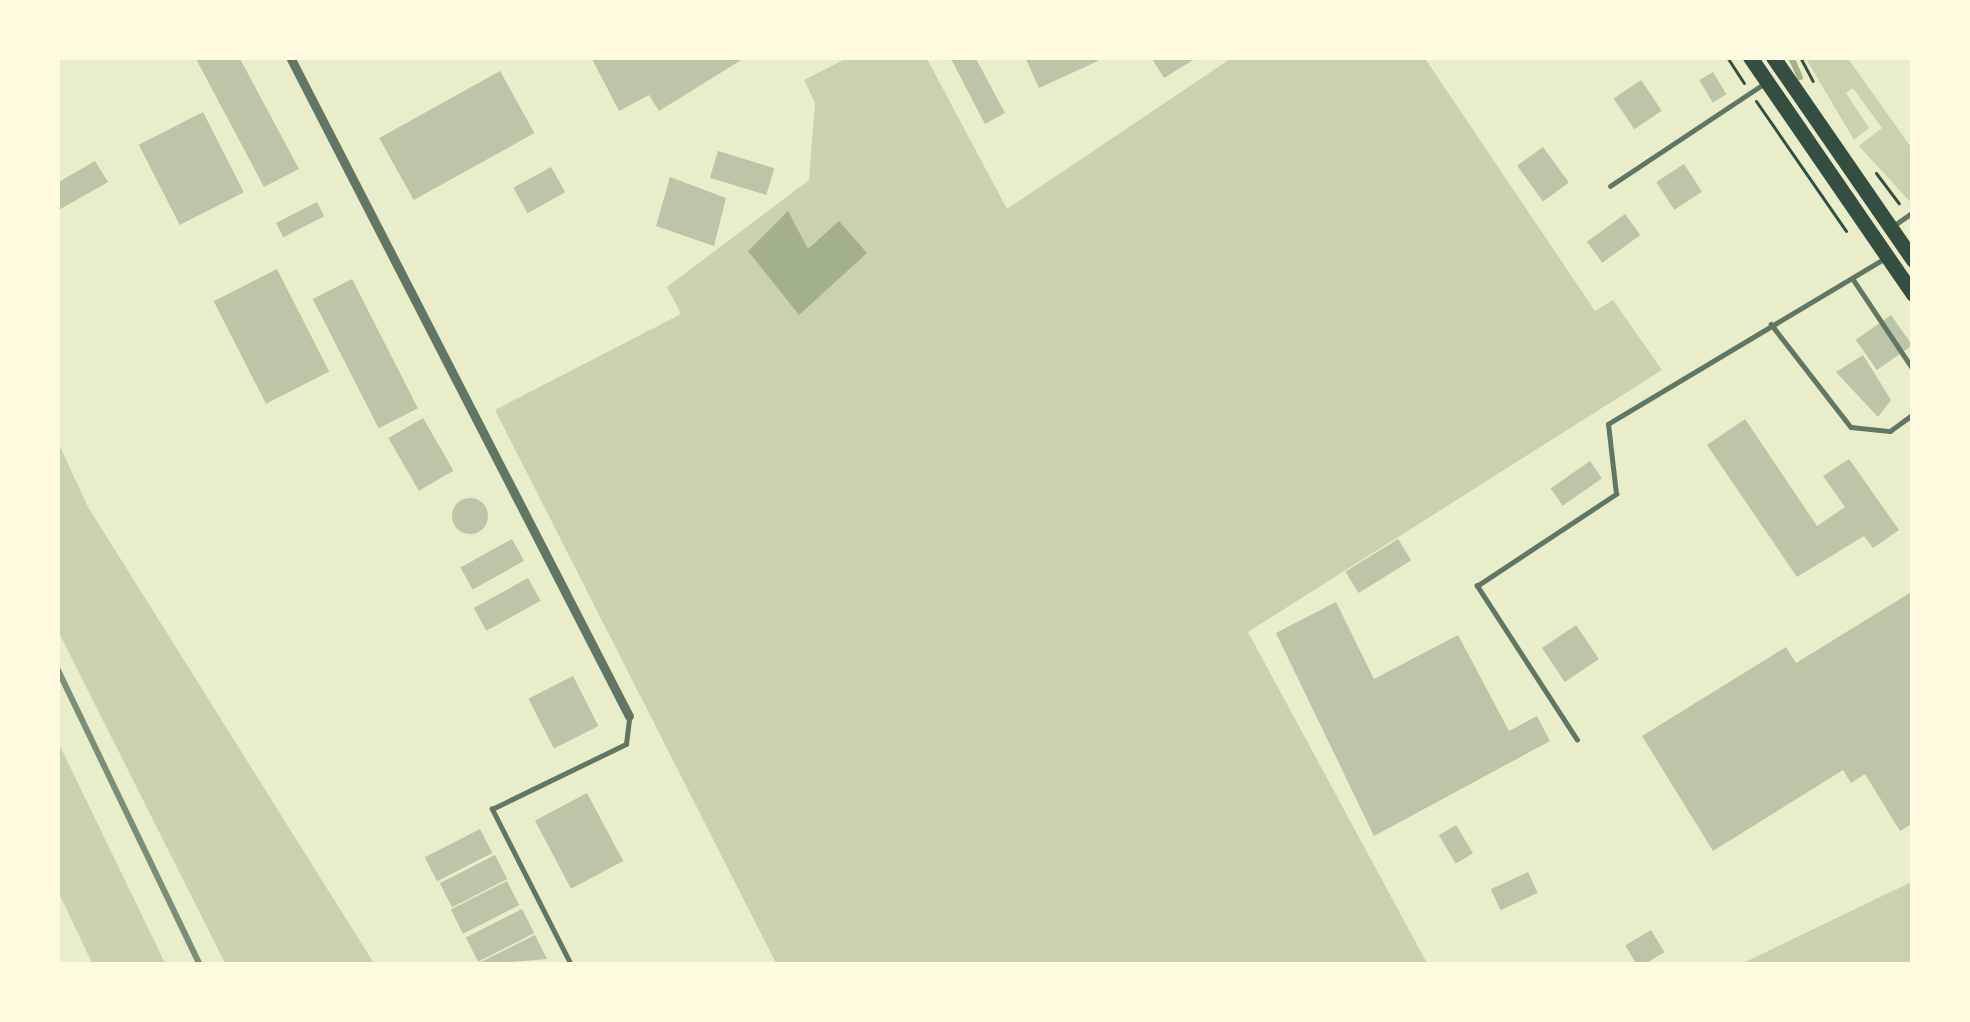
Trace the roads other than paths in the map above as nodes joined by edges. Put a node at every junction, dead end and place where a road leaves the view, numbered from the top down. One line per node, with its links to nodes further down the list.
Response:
1 (290, 57): 19 (street)
2 (1750, 57): 5 (main road)
3 (1773, 57): 4 (main road)
4 (1784, 72): 5 (main road); 6 (main road)
5 (1767, 82): 7 (lane); 8 (main road)
6 (1859, 181): 8 (main road); 10 (main road)
7 (1610, 186)
8 (1842, 191): 11 (main road)
9 (1913, 212): 10 (lane)
10 (1894, 232): 11 (main road); 12 (main road)
11 (1887, 257): 13 (lane); 14 (main road); 15 (main road)
12 (1913, 260)
13 (1853, 279): 16 (lane); 17 (lane)
14 (1913, 280)
15 (1913, 294)
16 (1771, 324): 18 (lane); 20 (lane)
17 (1913, 369)
18 (1913, 414)
19 (629, 716): 21 (lane)
20 (1577, 740)
21 (571, 965)

